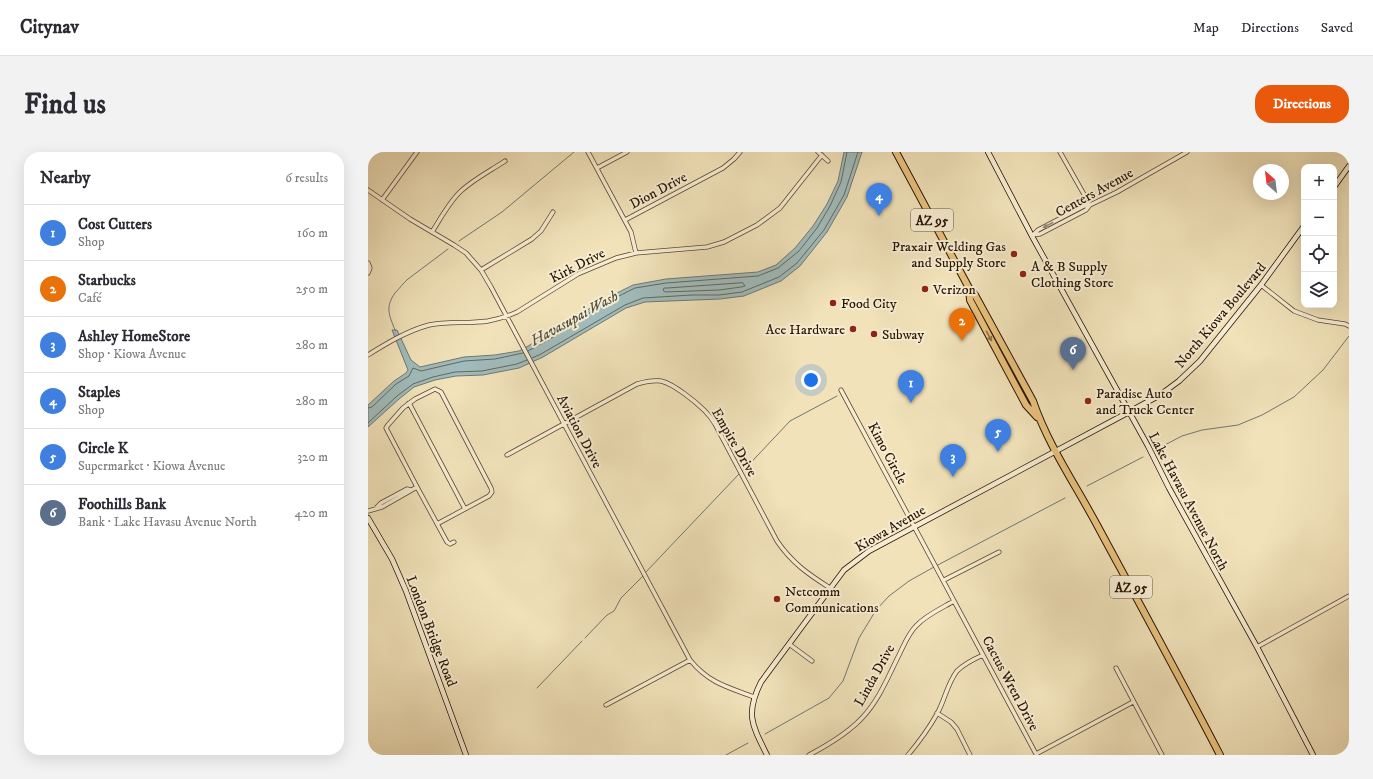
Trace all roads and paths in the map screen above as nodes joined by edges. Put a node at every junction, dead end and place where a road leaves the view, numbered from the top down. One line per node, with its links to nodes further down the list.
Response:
1 (417, 152): 19 (street)
2 (588, 152): 16 (street)
3 (627, 152): 16 (street)
4 (740, 152): 22 (street, Dion Drive)
5 (818, 152): 11 (street)
6 (896, 152): 38 (highway, AZ 95)
7 (988, 152): 25 (street, Lake Havasu Avenue North)
8 (1060, 152): 20 (street)
9 (1175, 152): 12 (street)
10 (1187, 152): 12 (street, Centers Avenue)
11 (822, 155): 13 (street); 26 (street, Kirk Drive)
12 (1178, 157): 20 (street, Centers Avenue)
13 (828, 161)
14 (505, 162): 24 (street)
15 (1349, 166): 17 (street)
16 (597, 168): 22 (street)
17 (1337, 183)
18 (368, 190): 19 (street, Aviation Drive)
19 (382, 200): 24 (street, Aviation Drive)
20 (1090, 205): 25 (street, Centers Avenue)
21 (553, 212): 28 (street)
22 (625, 220): 26 (street)
23 (1301, 230): 30 (street, North Kiowa Boulevard)
24 (432, 232): 28 (street, Aviation Drive)
25 (1032, 235): 36 (street, Lake Havasu Avenue North)
26 (636, 253): 31 (street, Kirk Drive)
27 (368, 262): 29 (street)
28 (481, 270): 31 (street, Aviation Drive)
29 (368, 273)
30 (1261, 285): 32 (street); 36 (street, North Kiowa Boulevard)
31 (507, 316): 33 (street, Kirk Drive); 37 (street, Aviation Drive)
32 (1349, 326)
33 (368, 355)
34 (841, 390): 45 (street, Kimo Circle)
35 (409, 403): 40 (street); 41 (street); 41 (street)
36 (1129, 412): 38 (street, North Kiowa Boulevard); 53 (street, Lake Havasu Avenue North)
37 (564, 424): 39 (street, Empire Drive); 49 (street, Empire Drive); 55 (street, Aviation Drive)
38 (1056, 451): 45 (street, Kiowa Avenue); 68 (highway, AZ 95)
39 (507, 455)
40 (417, 487): 42 (street); 44 (street)
41 (465, 509): 44 (street)
42 (368, 511)
43 (368, 518): 62 (street, London Bridge Road)
44 (437, 524): 46 (street)
45 (914, 526): 48 (street, Cactus Wren Drive); 49 (street, Kiowa Avenue)
46 (454, 542)
47 (998, 552): 48 (street)
48 (944, 580): 51 (street, Cactus Wren Drive)
49 (830, 588): 52 (street, Kiowa Avenue)
50 (1349, 596): 53 (street)
51 (954, 601): 54 (street, Cactus Wren Drive); 64 (street, Linda Drive)
52 (789, 644): 56 (street); 58 (street, Kiowa Avenue)
53 (1257, 647): 69 (street, Lake Havasu Avenue North)
54 (983, 655): 59 (street, Cactus Wren Drive); 61 (street)
55 (690, 660): 58 (street, Aviation Drive); 60 (street)
56 (812, 661)
57 (1116, 668): 59 (street)
58 (754, 697): 63 (street, Kiowa Avenue)
59 (1133, 702): 67 (street)
60 (606, 705)
61 (938, 713): 65 (street); 66 (street)
62 (466, 755)
63 (767, 755)
64 (809, 755)
65 (908, 755)
66 (970, 755)
67 (1162, 755)
68 (1220, 755)
69 (1313, 755)

